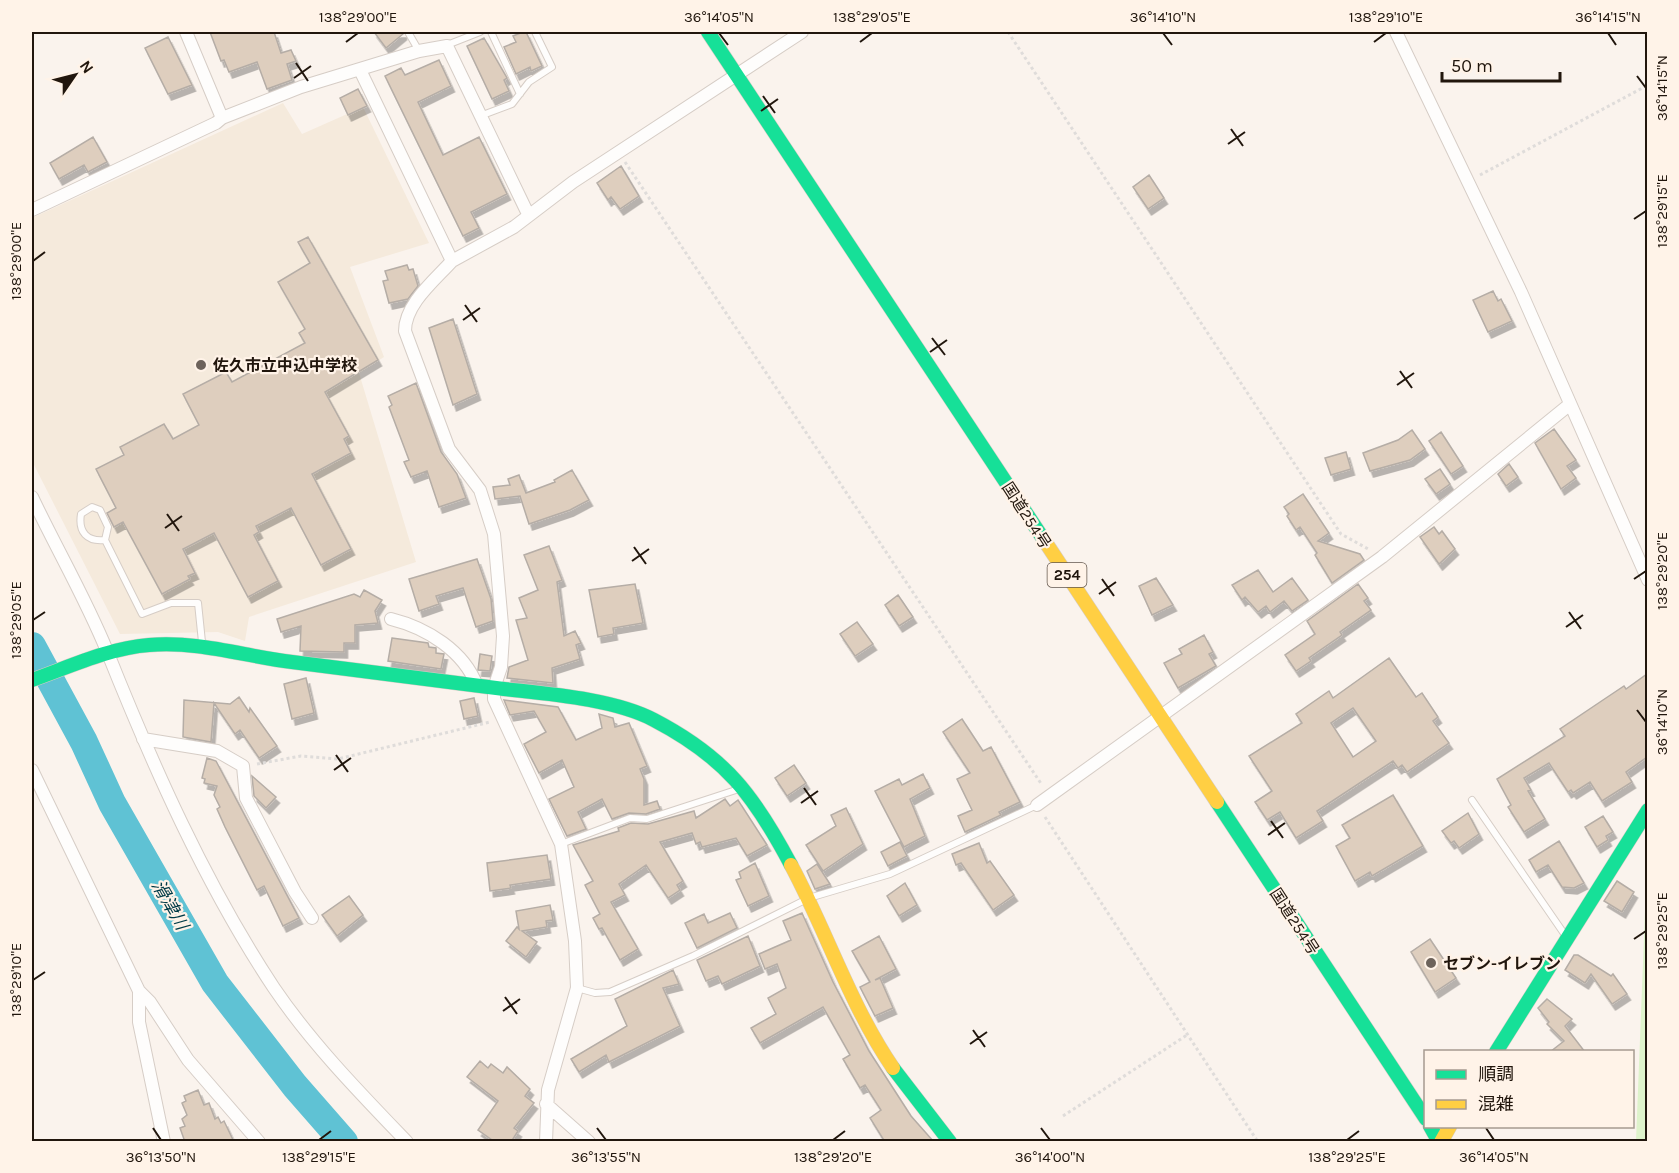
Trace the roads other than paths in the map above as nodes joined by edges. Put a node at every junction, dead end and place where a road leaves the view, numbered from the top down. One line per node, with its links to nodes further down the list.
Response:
1 (186, 32): 17 (street)
2 (408, 32): 12 (lane)
3 (462, 32): 10 (lane)
4 (480, 32): 10 (lane)
5 (491, 32): 15 (lane)
6 (535, 32): 15 (lane)
7 (708, 32): 14 (main road, 国道254号 / 254)
8 (802, 32): 14 (street)
9 (1396, 32): 21 (street)
10 (466, 38): 11 (lane)
11 (447, 46): 12 (street); 16 (street)
12 (419, 51): 13 (street)
13 (360, 70): 17 (street); 20 (street)
14 (736, 75): 19 (street); 31 (main road, 国道254号 / 254)
15 (520, 95): 16 (lane)
16 (479, 116): 19 (street)
17 (222, 118): 18 (street)
18 (32, 210)
19 (528, 214): 20 (street)
20 (452, 261): 30 (street)
21 (1569, 405): 24 (street); 31 (street)
22 (32, 497): 27 (street)
23 (105, 540): 23 (lane); 26 (lane)
24 (1647, 580)
25 (391, 619): 29 (street)
26 (203, 645): 27 (main road); 29 (main road)
27 (105, 654): 28 (main road); 32 (street)
28 (32, 680)
29 (477, 686): 30 (main road)
30 (494, 688): 34 (main road); 38 (street)
31 (1161, 718): 36 (street); 46 (main road, 国道254号 / 254)
32 (143, 739): 40 (street); 51 (street)
33 (32, 770): 43 (street)
34 (745, 787): 38 (lane); 39 (main road)
35 (1472, 800): 41 (lane)
36 (1037, 805): 39 (lane)
37 (1647, 810): 41 (main road)
38 (561, 844): 42 (street)
39 (809, 898): 42 (lane); 54 (main road)
40 (312, 918)
41 (1567, 938): 44 (main road)
42 (578, 988): 45 (street)
43 (140, 991): 49 (street); 50 (street)
44 (1497, 1050)
45 (546, 1104): 52 (street); 53 (street)
46 (1424, 1117)
47 (1431, 1128): 55 (main road)
48 (1449, 1128): 55 (main road)
49 (164, 1142)
50 (259, 1142)
51 (407, 1142)
52 (546, 1142)
53 (589, 1142)
54 (950, 1142)
55 (1440, 1142)

